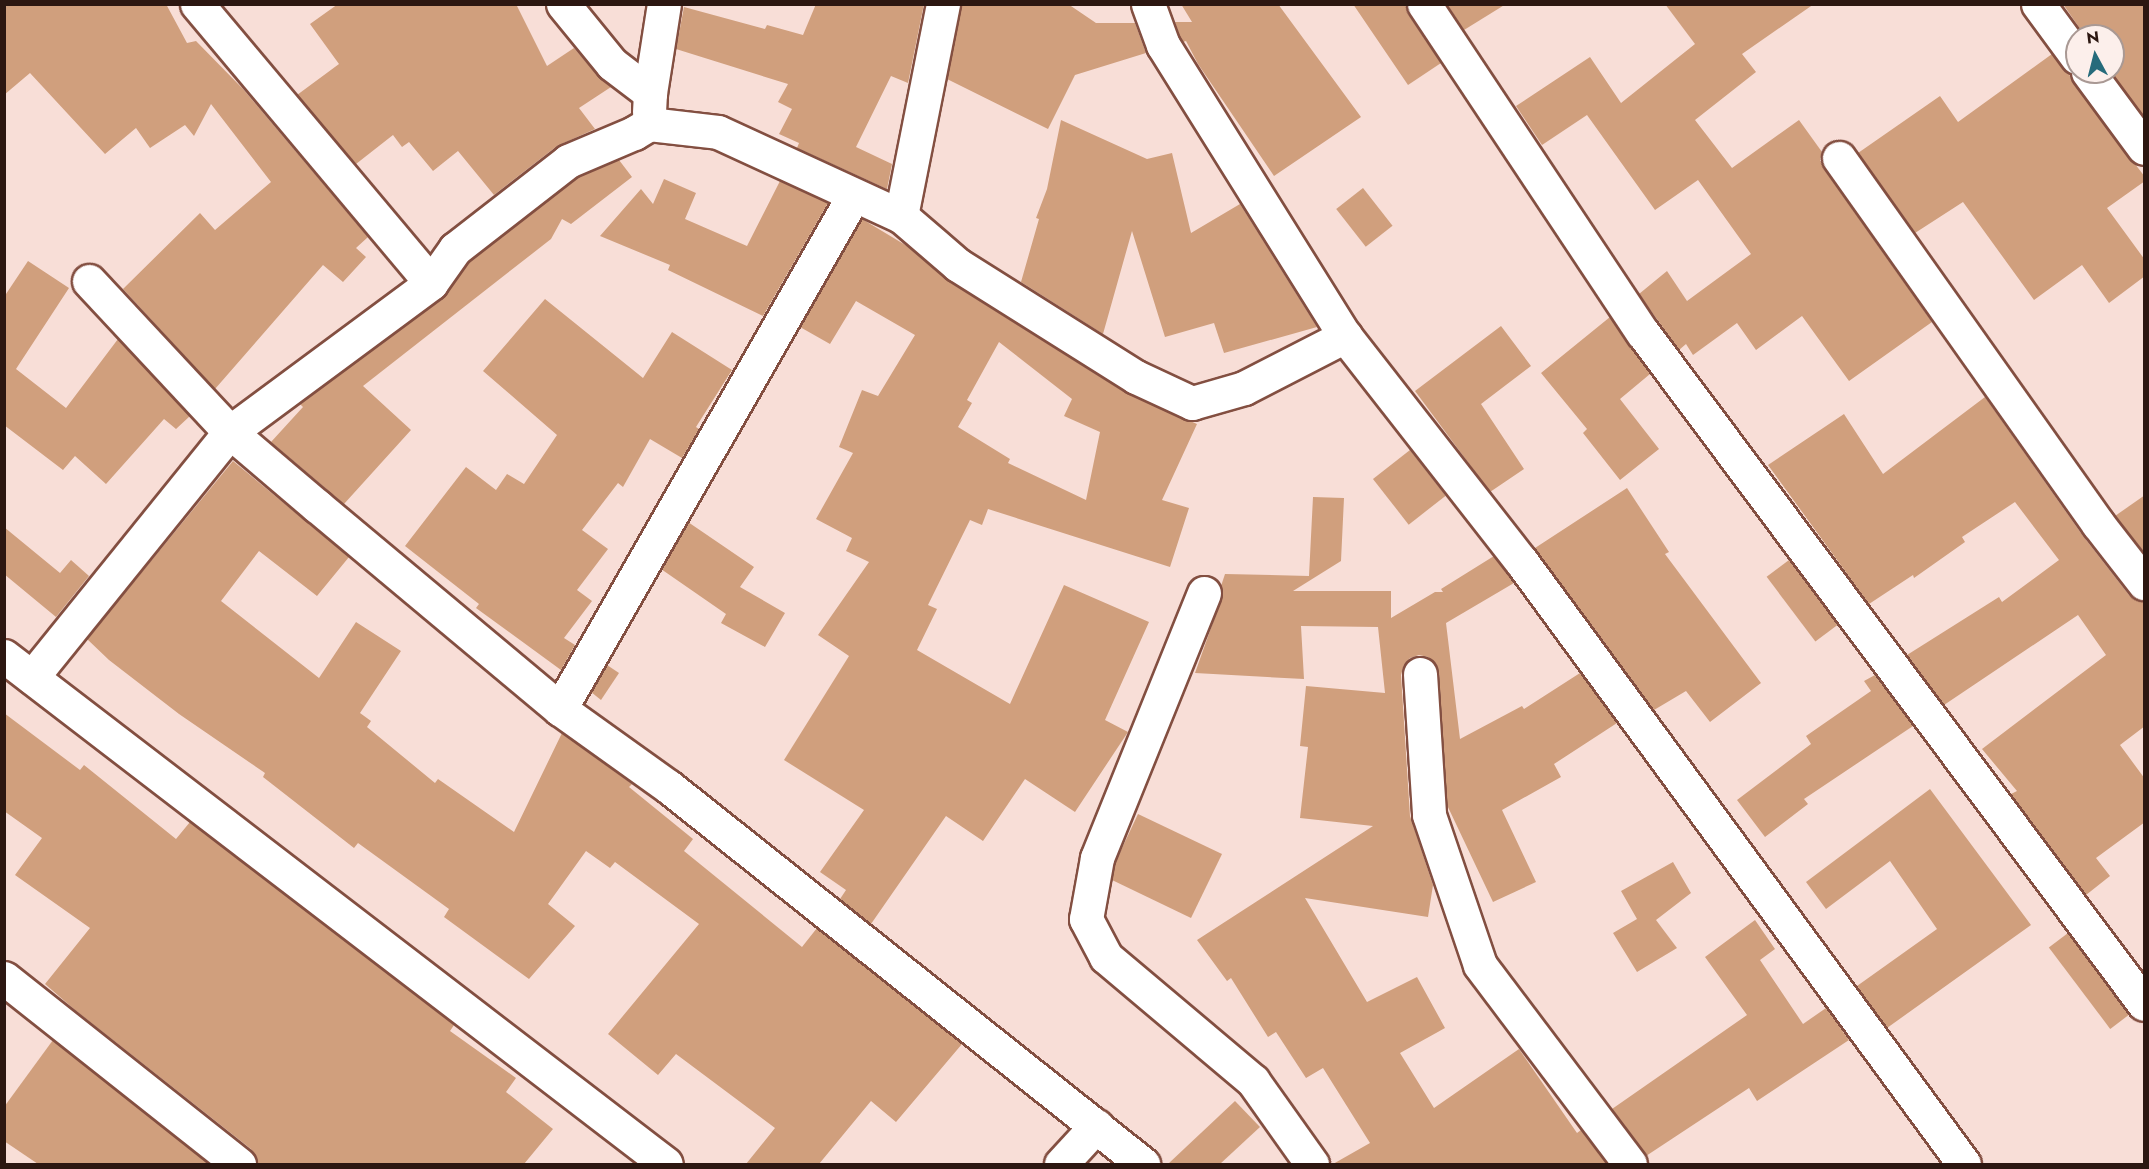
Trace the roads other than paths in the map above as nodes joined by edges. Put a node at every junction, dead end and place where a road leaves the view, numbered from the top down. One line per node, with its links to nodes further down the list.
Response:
1 (197, 4): 16 (street)
2 (563, 4): 10 (street)
3 (664, 4): 10 (street)
4 (943, 4): 14 (street)
5 (1148, 4): 17 (street)
6 (1424, 4): 26 (street)
7 (2038, 4): 8 (street)
8 (2065, 41)
9 (2097, 84): 11 (street)
10 (649, 108): 13 (street); 16 (street)
11 (2145, 148)
12 (1839, 158): 19 (street)
13 (854, 195): 14 (street); 24 (street)
14 (901, 216): 17 (street)
15 (89, 281): 18 (street)
16 (431, 283): 18 (street)
17 (1346, 336): 34 (street)
18 (230, 432): 23 (street); 24 (street)
19 (2145, 583)
20 (1204, 593): 32 (street)
21 (4, 656): 23 (street)
22 (1420, 674): 33 (street)
23 (32, 677): 29 (street)
24 (560, 709): 27 (street)
25 (4, 978): 28 (street)
26 (2145, 1004)
27 (1096, 1126): 30 (street); 31 (street)
28 (238, 1164)
29 (666, 1164)
30 (1061, 1164)
31 (1143, 1164)
32 (1312, 1164)
33 (1630, 1164)
34 (1964, 1164)

